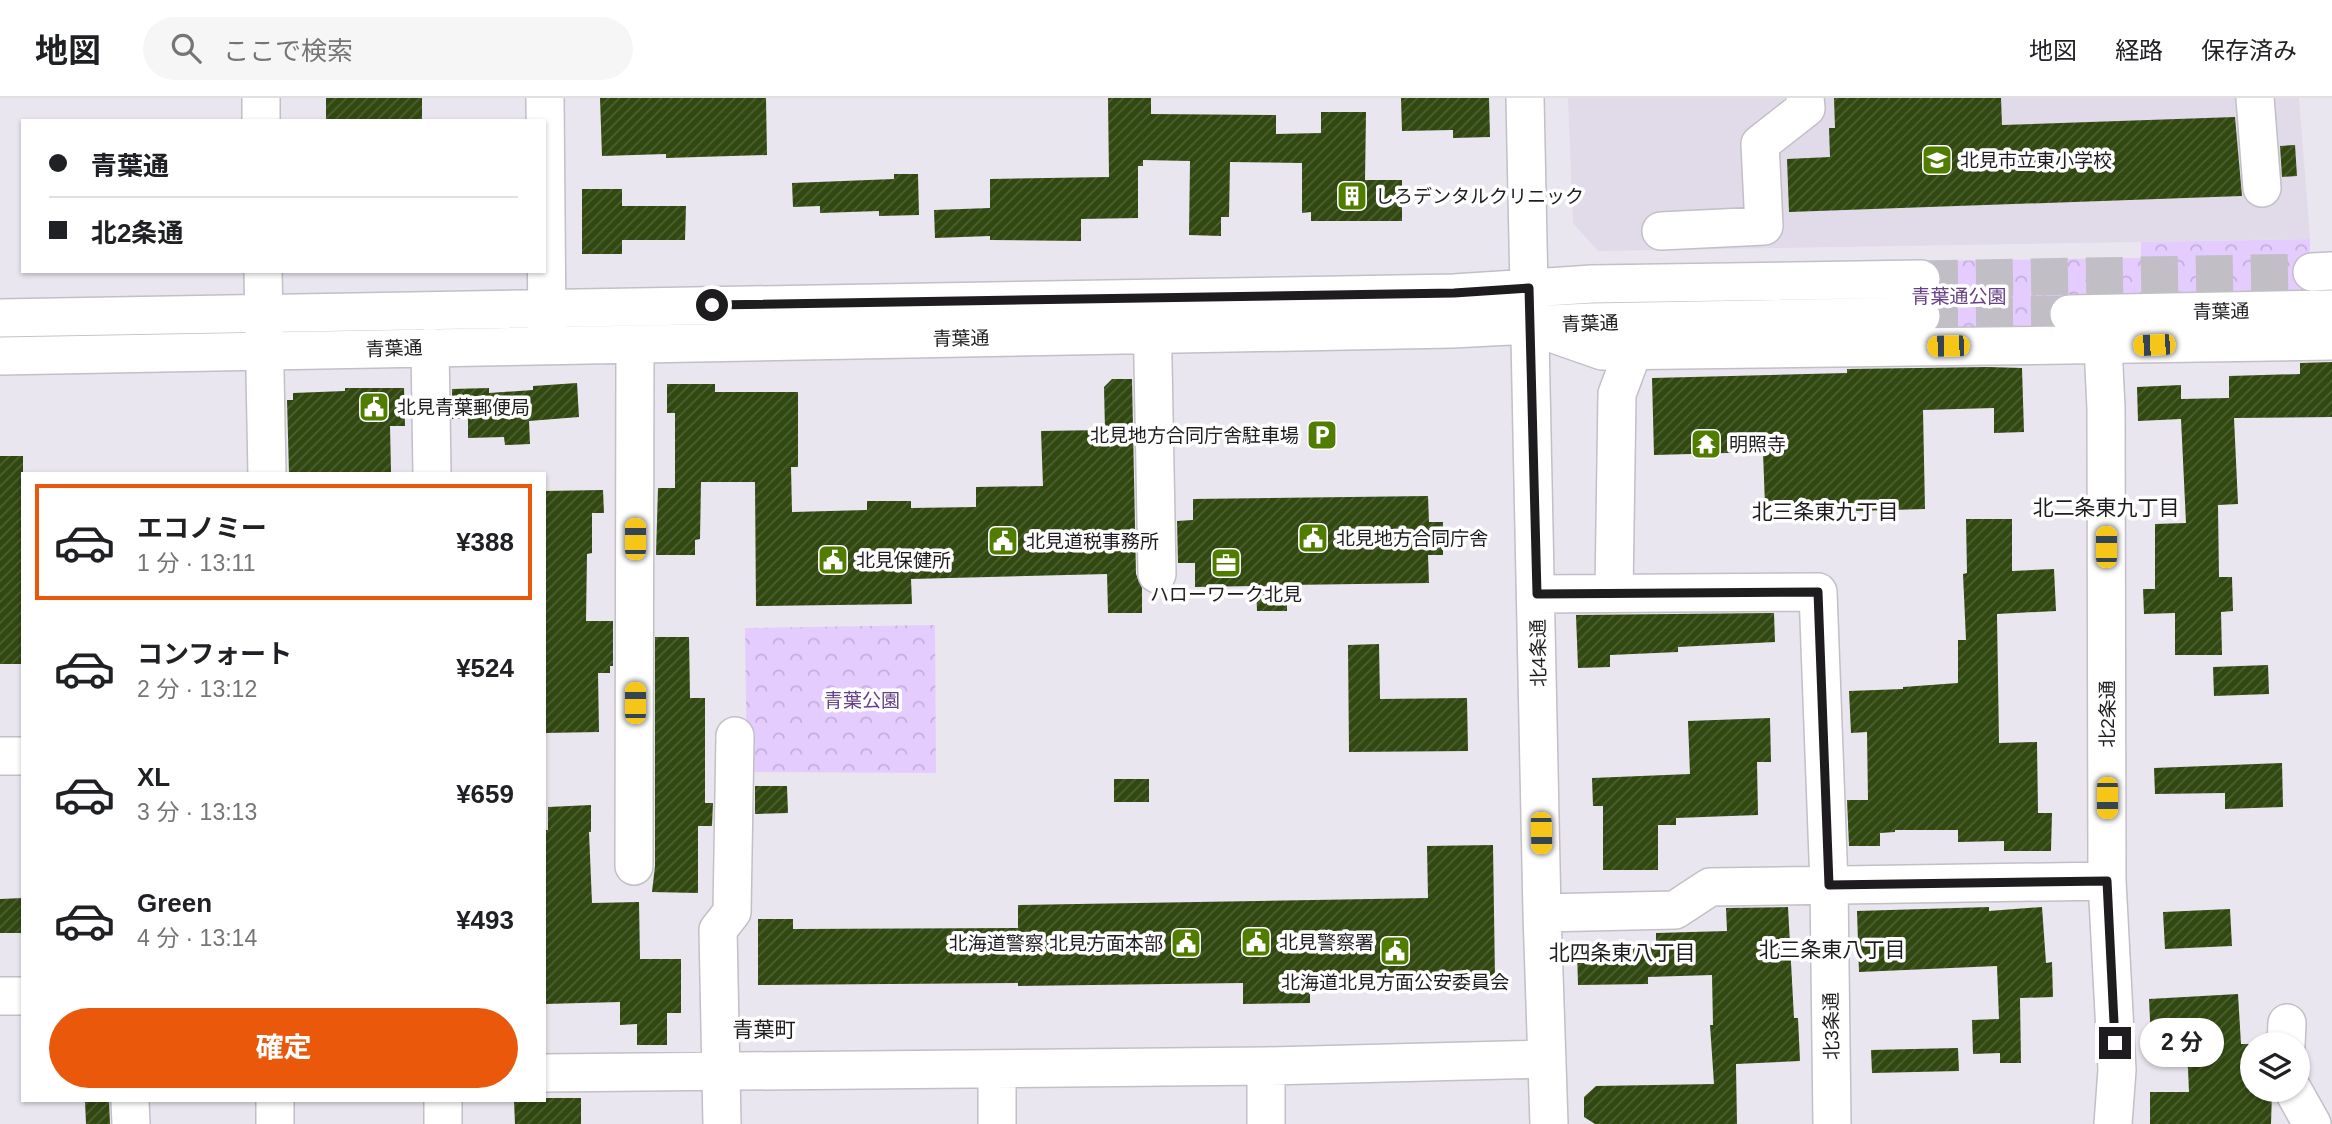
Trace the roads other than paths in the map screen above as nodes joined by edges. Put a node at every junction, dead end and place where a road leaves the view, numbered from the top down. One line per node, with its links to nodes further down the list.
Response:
1 (261, 98): 6 (street)
2 (545, 98): 7 (street)
3 (1524, 98): 13 (street, 北4条通)
4 (1805, 98): 10 (street)
5 (2255, 98): 8 (street)
6 (261, 119)
7 (545, 119)
8 (2262, 188)
9 (546, 203): 15 (street)
10 (1661, 231)
11 (263, 273): 17 (street)
12 (1921, 279): 13 (street, 青葉通)
13 (1529, 288): 14 (street, 青葉通); 21 (street, 北4条通)
14 (1152, 298): 15 (street, 青葉通); 22 (street)
15 (547, 308): 17 (street, 青葉通); 25 (street)
16 (2332, 309): 18 (street, 青葉通)
17 (264, 313): 20 (street, 青葉通); 28 (street)
18 (2069, 314)
19 (1921, 316): 21 (street, 青葉通)
20 (0, 318)
21 (1529, 326): 22 (street, 青葉通); 29 (street); 35 (street, 北4条通)
22 (1153, 334): 24 (street, 青葉通); 33 (street)
23 (2332, 341): 26 (street)
24 (635, 344): 25 (street, 青葉通); 39 (street)
25 (547, 345): 27 (street, 青葉通)
26 (2103, 346): 29 (street); 40 (street, 北2条通)
27 (430, 347): 28 (street, 青葉通); 32 (street)
28 (266, 351): 30 (street, 青葉通); 31 (street)
29 (1633, 351): 34 (street)
30 (0, 356)
31 (267, 472)
32 (432, 472)
33 (1157, 574)
34 (1614, 592): 35 (street); 41 (street, 北3条通)
35 (1537, 594): 42 (street, 北4条通)
36 (735, 736): 47 (street)
37 (0, 756): 38 (street)
38 (21, 756)
39 (634, 866)
40 (2107, 881): 41 (street); 62 (street, 北2条通)
41 (1829, 885): 42 (street); 61 (street, 北3条通)
42 (1542, 913): 45 (street, 北4条通)
43 (0, 996): 44 (street)
44 (21, 996)
45 (1547, 1059): 46 (street); 60 (street, 北4条通)
46 (1266, 1066): 48 (street); 59 (street)
47 (720, 1070): 48 (street); 49 (street); 57 (street)
48 (996, 1070): 58 (street)
49 (546, 1073)
50 (131, 1102): 54 (street)
51 (275, 1102): 55 (street)
52 (443, 1102): 56 (street)
53 (2300, 1102): 63 (street)
54 (131, 1124)
55 (275, 1124)
56 (443, 1124)
57 (722, 1124)
58 (997, 1124)
59 (1266, 1124)
60 (1549, 1124)
61 (1832, 1124)
62 (2113, 1124)
63 (2312, 1124)

